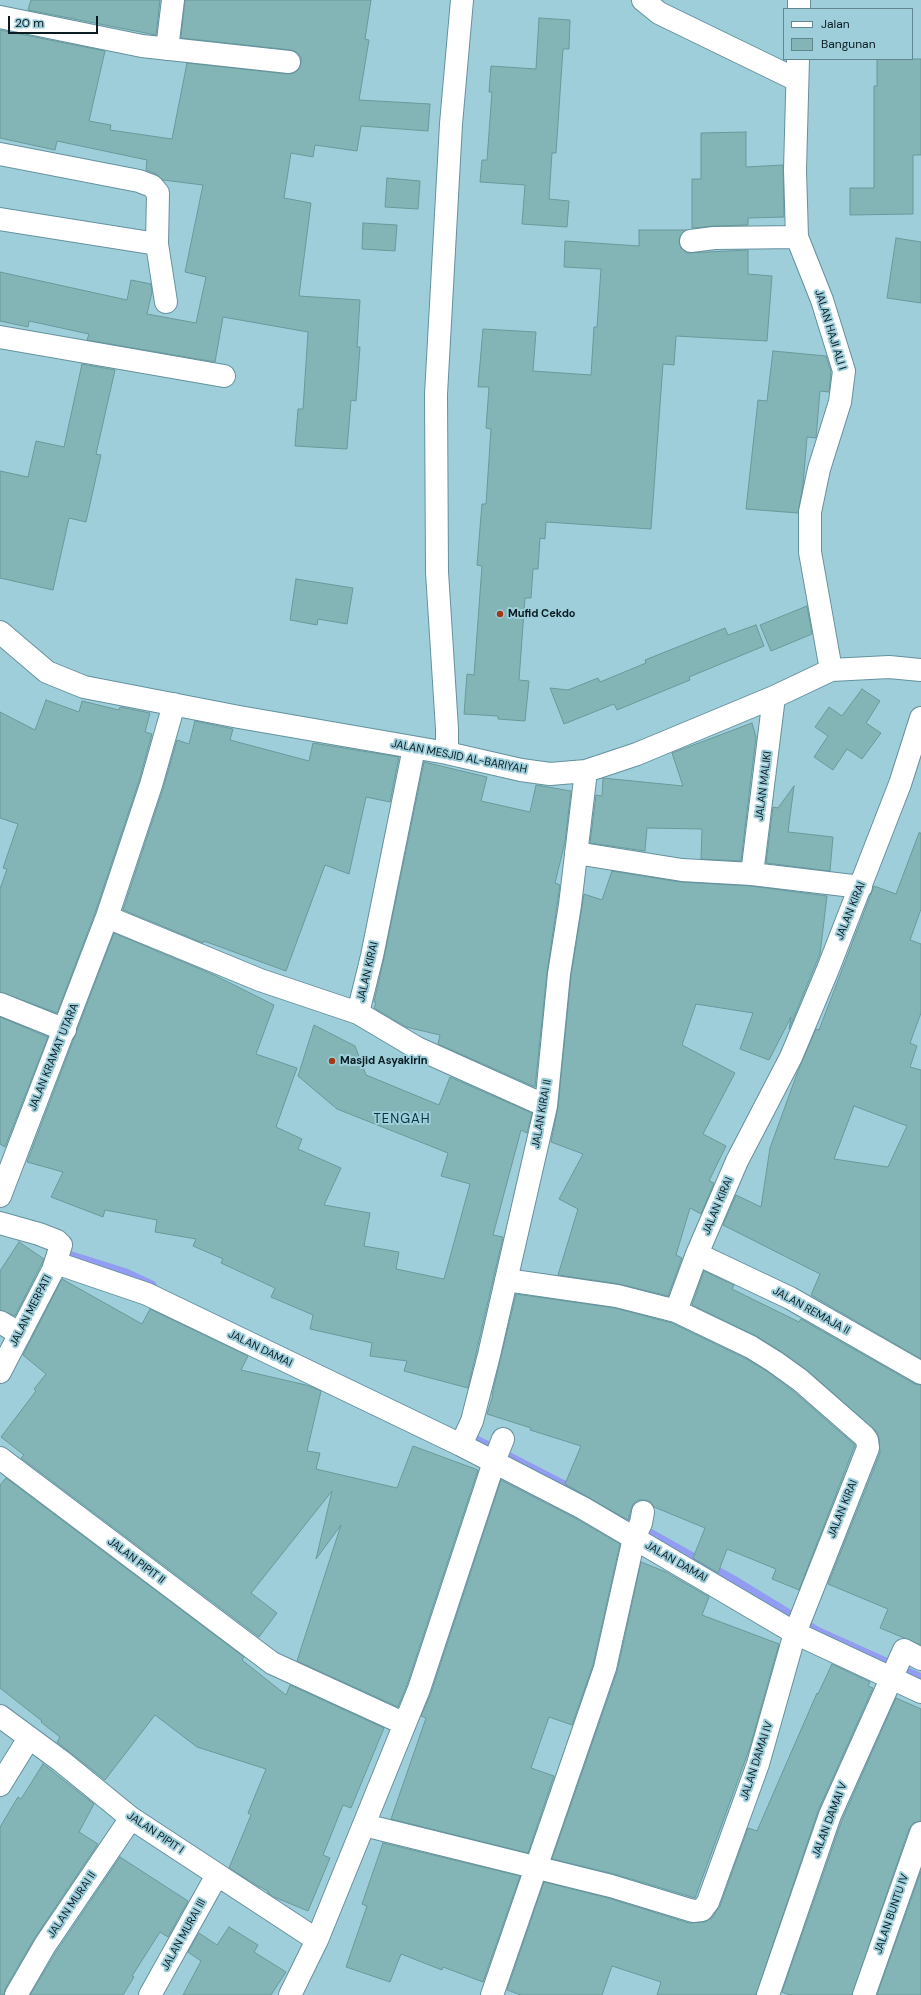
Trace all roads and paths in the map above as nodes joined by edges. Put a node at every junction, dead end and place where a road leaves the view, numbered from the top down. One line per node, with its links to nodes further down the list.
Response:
1 (173, 0): 5 (street)
2 (462, 0): 23 (street)
3 (643, 0): 7 (street)
4 (0, 17): 5 (street)
5 (167, 49): 6 (street)
6 (289, 62)
7 (798, 70): 10 (street, JALAN HAJI ALI I)
8 (0, 154): 12 (street)
9 (0, 219): 12 (street)
10 (797, 237): 11 (street); 17 (street, JALAN HAJI ALI I)
11 (691, 241)
12 (157, 244): 13 (street)
13 (166, 302)
14 (0, 337): 15 (street)
15 (224, 376)
16 (0, 634): 20 (street, JALAN MESJID AL-BARIYAH)
17 (831, 670): 18 (street, JALAN MESJID AL-BARIYAH); 19 (street, JALAN MESJID AL-BARIYAH)
18 (921, 670)
19 (774, 697): 24 (street, JALAN MESJID AL-BARIYAH); 26 (street, JALAN MALIKI)
20 (174, 704): 22 (street, JALAN MESJID AL-BARIYAH); 28 (street, JALAN KRAMAT UTARA)
21 (921, 718): 27 (street, JALAN KIRAI)
22 (414, 748): 23 (street, JALAN MESJID AL-BARIYAH); 30 (street, JALAN KIRAI)
23 (447, 753): 24 (street, JALAN MESJID AL-BARIYAH)
24 (586, 771): 25 (street, JALAN KIRAI II)
25 (576, 853): 26 (street); 32 (street, JALAN KIRAI II)
26 (752, 874): 27 (street)
27 (861, 887): 35 (street, JALAN KIRAI)
28 (108, 917): 30 (street); 31 (street, JALAN KRAMAT UTARA)
29 (0, 1004): 31 (street)
30 (358, 1013): 32 (street, JALAN KIRAI)
31 (65, 1030): 33 (street, JALAN KRAMAT UTARA)
32 (546, 1106): 37 (street, JALAN KIRAI II)
33 (0, 1196)
34 (0, 1223): 36 (street)
35 (697, 1254): 38 (street, JALAN KIRAI); 42 (street, JALAN REMAJA II)
36 (58, 1256): 40 (street, JALAN MERPATI); 43 (street, JALAN DAMAI)
37 (506, 1280): 38 (street); 43 (street, JALAN KIRAI II)
38 (676, 1311): 47 (street, JALAN KIRAI)
39 (0, 1322): 40 (street)
40 (20, 1334): 41 (street, JALAN MERPATI)
41 (0, 1372)
42 (921, 1373)
43 (464, 1437): 44 (street, JALAN DAMAI)
44 (498, 1451): 46 (street, JALAN DAMAI); 51 (street)
45 (0, 1458): 51 (street, JALAN PIPIT II)
46 (639, 1526): 47 (street, JALAN DAMAI); 57 (street)
47 (799, 1624): 48 (street, JALAN DAMAI); 57 (street, JALAN DAMAI IV)
48 (902, 1664): 49 (street, JALAN DAMAI); 64 (street, JALAN DAMAI V)
49 (921, 1692)
50 (0, 1716): 52 (street, JALAN PIPIT I)
51 (405, 1724): 55 (street)
52 (29, 1738): 53 (street); 54 (street, JALAN PIPIT I)
53 (0, 1784)
54 (131, 1818): 58 (street, JALAN PIPIT I); 60 (street, JALAN MURAI II)
55 (364, 1825): 57 (street); 59 (street)
56 (921, 1833): 65 (street, JALAN BUNTU IV)
57 (536, 1868): 63 (street)
58 (218, 1875): 59 (street, JALAN PIPIT I); 61 (street, JALAN MURAI III)
59 (317, 1940): 62 (street)
60 (16, 1995)
61 (150, 1995)
62 (290, 1995)
63 (492, 1995)
64 (768, 1995)
65 (864, 1995)

